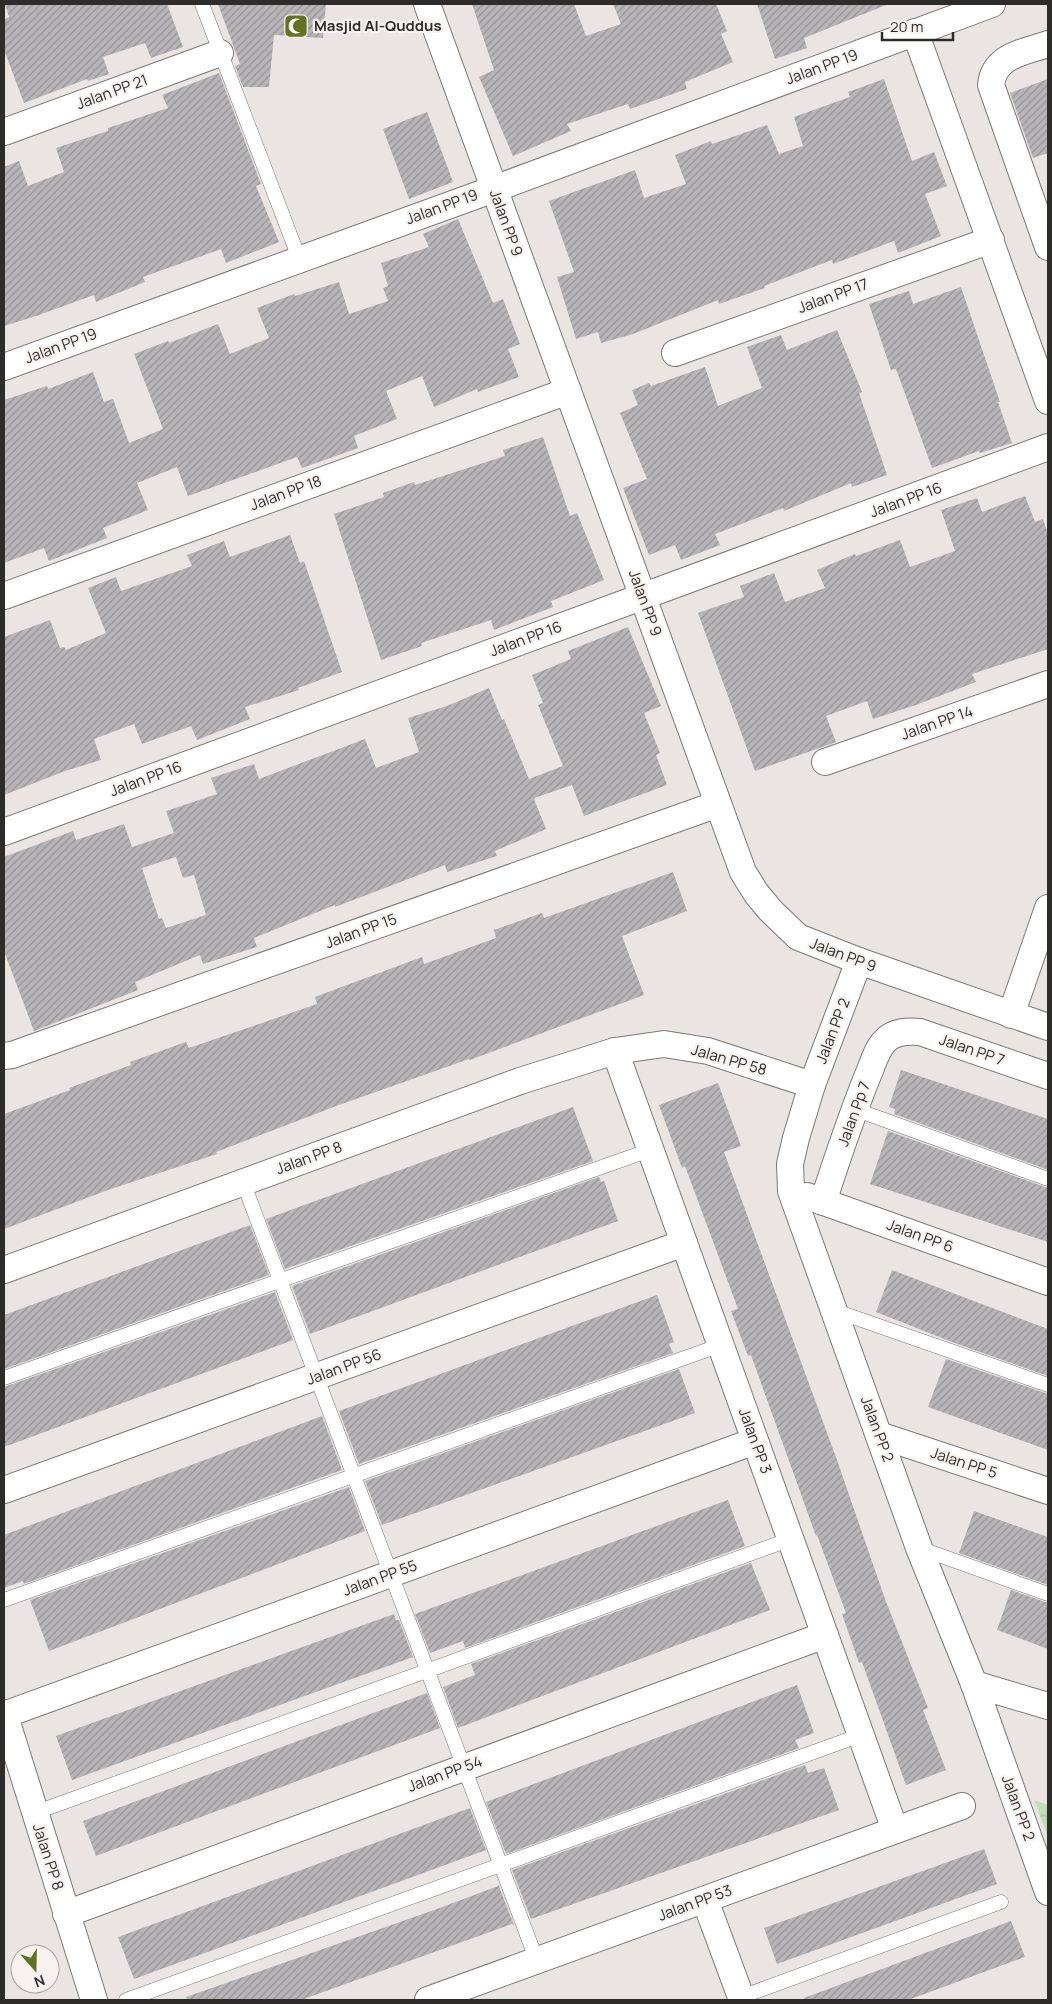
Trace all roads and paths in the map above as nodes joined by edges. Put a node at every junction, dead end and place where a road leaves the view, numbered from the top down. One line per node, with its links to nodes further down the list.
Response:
1 (202, 4): 6 (lane)
2 (427, 4): 9 (street, Jalan PP 9)
3 (992, 4): 4 (street, Jalan PP 19)
4 (915, 32): 9 (street, Jalan PP 19); 10 (street)
5 (1048, 44): 8 (street)
6 (220, 53): 7 (street, Jalan PP 21); 12 (lane)
7 (4, 132)
8 (1038, 188): 11 (street)
9 (494, 189): 12 (street, Jalan PP 19); 15 (street, Jalan PP 9)
10 (991, 240): 13 (street, Jalan PP 17); 16 (street)
11 (1048, 247)
12 (299, 258): 14 (street, Jalan PP 19)
13 (675, 353)
14 (4, 367)
15 (568, 391): 18 (street, Jalan PP 18); 19 (street, Jalan PP 9)
16 (1048, 401)
17 (1048, 447): 19 (street, Jalan PP 16)
18 (4, 596)
19 (642, 596): 22 (street, Jalan PP 9); 23 (street, Jalan PP 16)
20 (1048, 684): 21 (street, Jalan PP 14)
21 (825, 762)
22 (718, 804): 25 (street, Jalan PP 9); 30 (street, Jalan PP 15)
23 (4, 832)
24 (1048, 908): 26 (street)
25 (859, 961): 26 (street, Jalan PP 9); 32 (street, Jalan PP 2)
26 (1011, 1015): 27 (street, Jalan PP 9)
27 (1048, 1027)
28 (895, 1034): 31 (street, Jalan PP 7); 33 (street, Jalan Pp 7)
29 (615, 1052): 32 (street, Jalan PP 58); 34 (street, Jalan PP 3); 36 (street, Jalan PP 8)
30 (4, 1056)
31 (1048, 1076)
32 (812, 1085): 37 (street, Jalan PP 2)
33 (854, 1109): 35 (lane); 38 (street, Jalan Pp 7)
34 (650, 1150): 39 (street, Jalan PP 3); 41 (lane)
35 (1048, 1179)
36 (243, 1182): 40 (street, Jalan PP 8); 41 (lane)
37 (791, 1191): 38 (street, Jalan PP 6); 43 (street, Jalan PP 2)
38 (823, 1202): 42 (street, Jalan PP 6)
39 (684, 1243): 44 (street, Jalan PP 3); 45 (street, Jalan PP 56)
40 (4, 1270)
41 (280, 1281): 45 (lane); 46 (lane)
42 (1048, 1282)
43 (833, 1310): 47 (lane); 48 (street, Jalan PP 2)
44 (721, 1345): 49 (street, Jalan PP 3); 50 (lane)
45 (316, 1377): 50 (lane); 51 (street, Jalan PP 56)
46 (4, 1378)
47 (1048, 1385)
48 (879, 1435): 52 (street, Jalan PP 5); 54 (street, Jalan PP 2)
49 (755, 1441): 53 (street, Jalan PP 3); 55 (street, Jalan PP 55)
50 (354, 1476): 55 (lane); 57 (lane)
51 (4, 1490)
52 (1048, 1491)
53 (790, 1539): 58 (street, Jalan PP 3); 59 (lane)
54 (920, 1548): 56 (lane); 60 (street, Jalan PP 2)
55 (391, 1574): 59 (lane); 62 (street, Jalan PP 55)
56 (1048, 1594)
57 (4, 1600)
58 (825, 1635): 63 (street, Jalan PP 3); 64 (street, Jalan PP 54)
59 (427, 1669): 64 (lane); 66 (lane)
60 (974, 1684): 61 (street); 69 (street, Jalan PP 2)
61 (1048, 1706)
62 (4, 1714): 66 (street, Jalan PP 8)
63 (860, 1735): 67 (street, Jalan PP 3); 68 (lane)
64 (464, 1767): 68 (lane); 72 (street, Jalan PP 54)
65 (962, 1806): 67 (street, Jalan PP 53)
66 (34, 1813): 72 (street, Jalan PP 8)
67 (895, 1830): 70 (street, Jalan PP 53)
68 (501, 1864): 73 (lane); 76 (lane)
69 (1048, 1892)
70 (705, 1900): 73 (street, Jalan PP 53); 74 (street)
71 (1001, 1902): 74 (lane)
72 (66, 1914): 75 (street, Jalan PP 8)
73 (537, 1961): 77 (street, Jalan PP 53)
74 (741, 1999)
75 (94, 2000)
76 (126, 2000)
77 (428, 2000)

